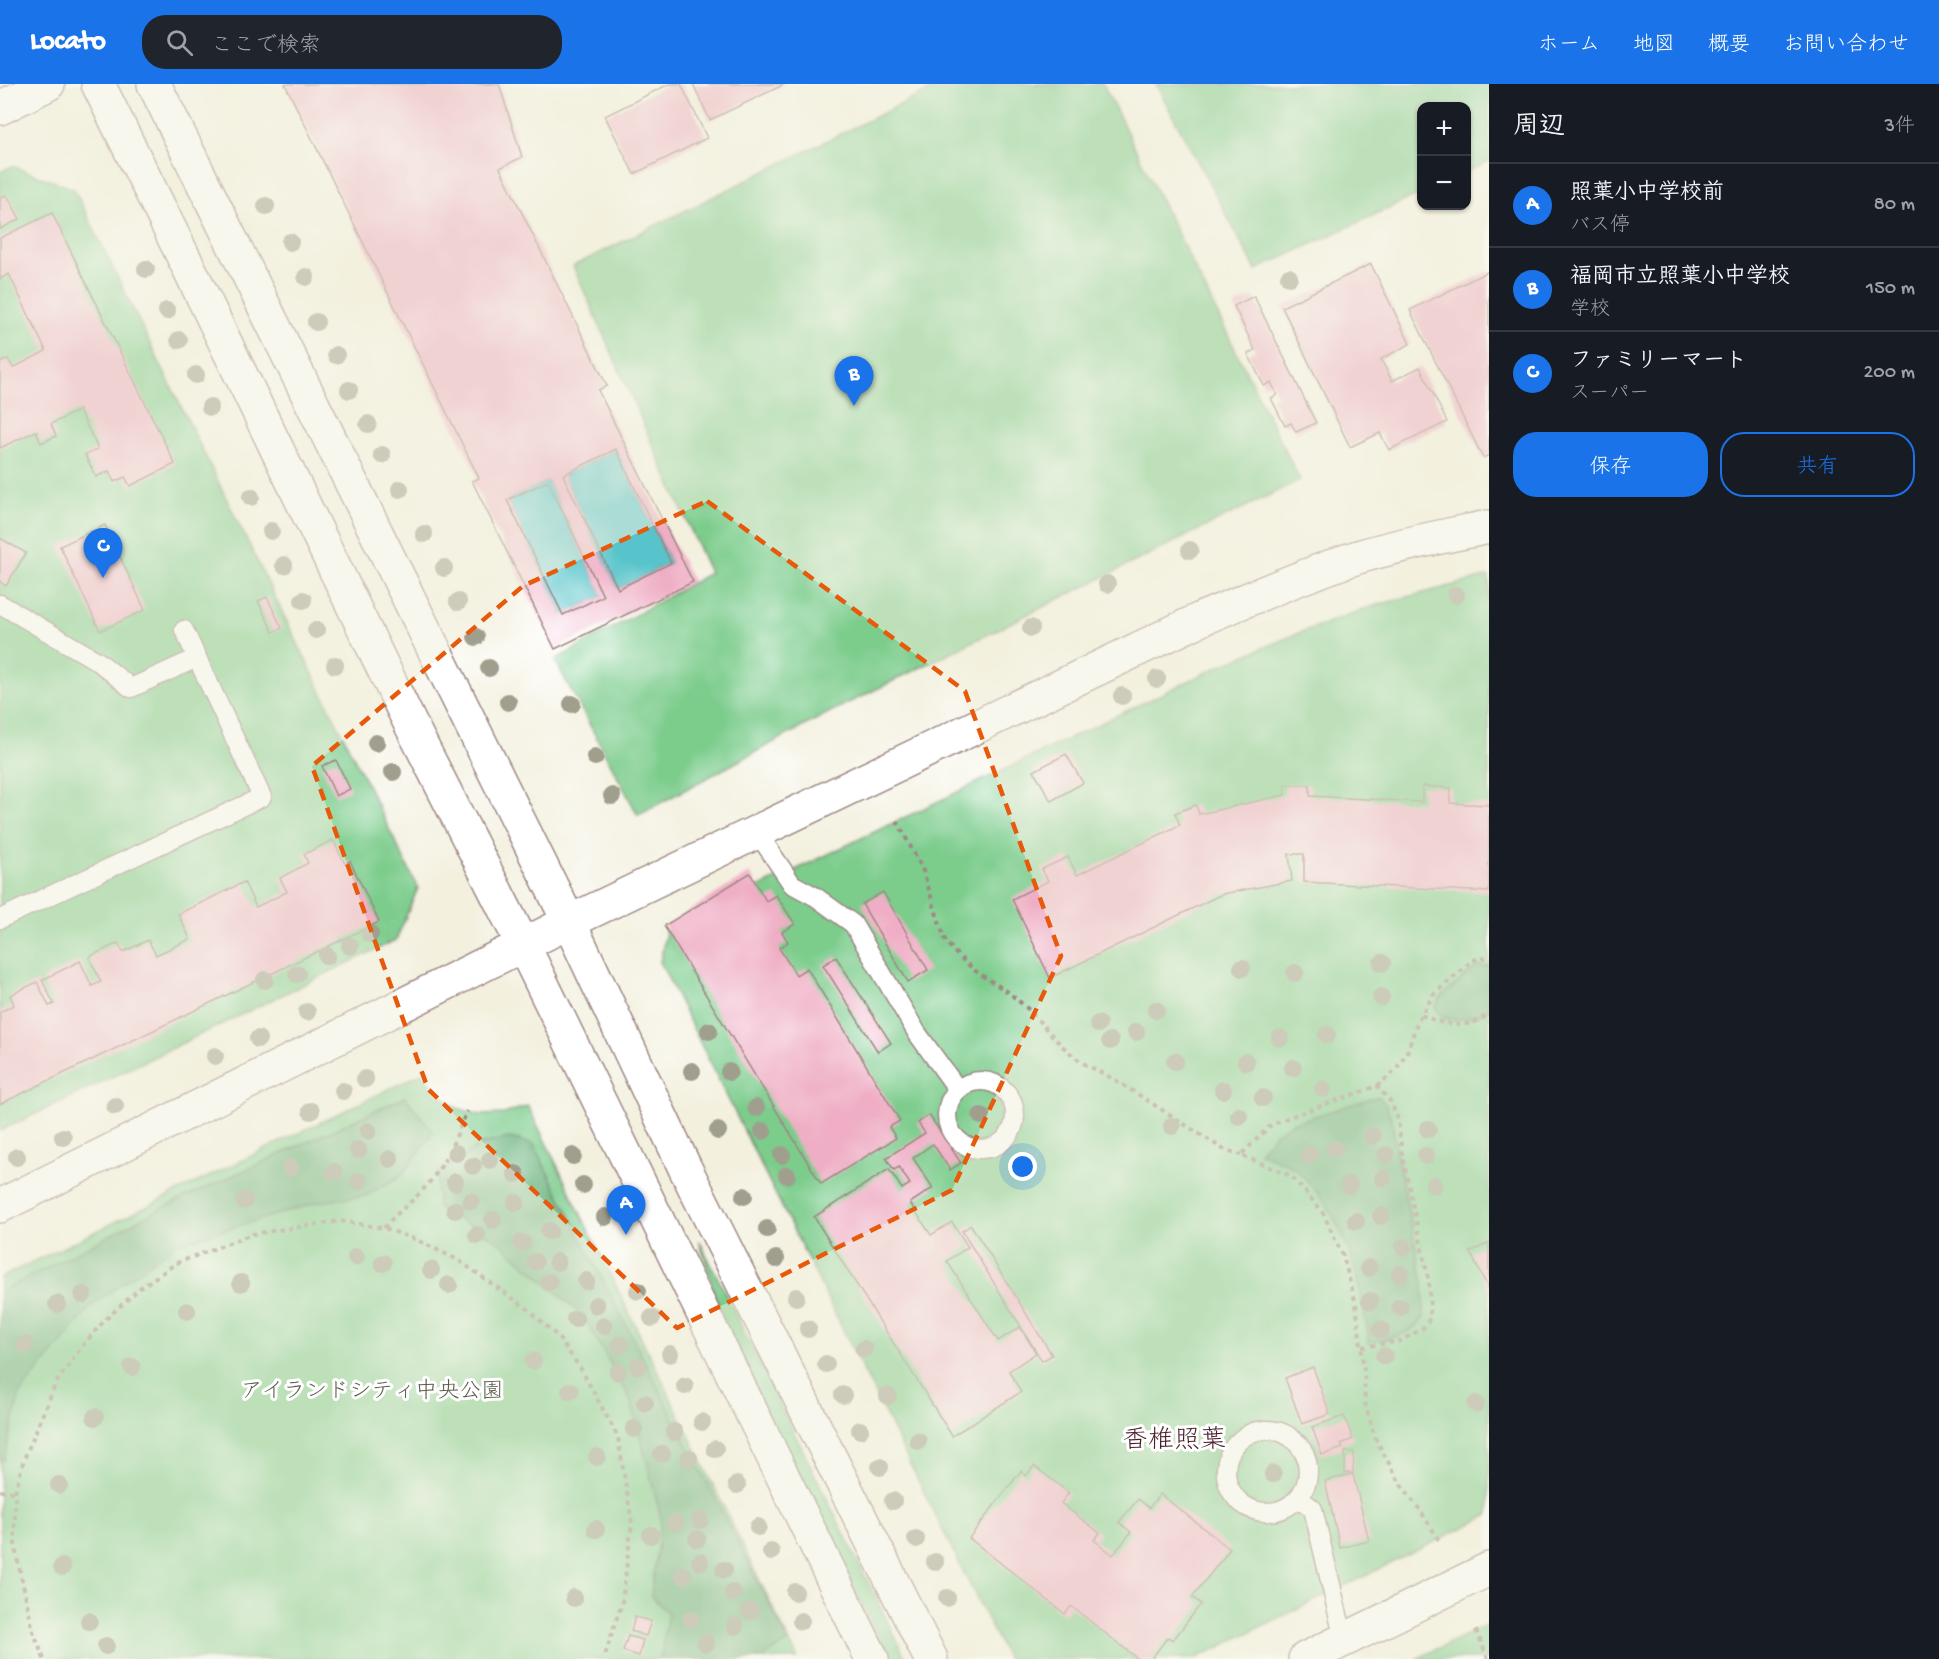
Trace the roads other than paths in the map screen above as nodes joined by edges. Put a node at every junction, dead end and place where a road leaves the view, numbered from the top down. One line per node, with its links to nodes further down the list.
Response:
1 (48, 84): 4 (street)
2 (98, 84): 12 (street)
3 (154, 84): 11 (street)
4 (0, 108)
5 (1489, 527): 9 (street)
6 (0, 604): 8 (lane)
7 (184, 630): 8 (lane)
8 (197, 658): 10 (lane)
9 (758, 832): 11 (street); 13 (lane)
10 (0, 919)
11 (569, 922): 12 (street); 19 (street)
12 (523, 945): 14 (street); 18 (street)
13 (958, 1090)
14 (0, 1206)
15 (1299, 1498): 15 (lane); 17 (lane)
16 (1489, 1569): 17 (street)
17 (1344, 1640): 20 (street)
18 (872, 1659)
19 (931, 1659)
20 (1305, 1659)

